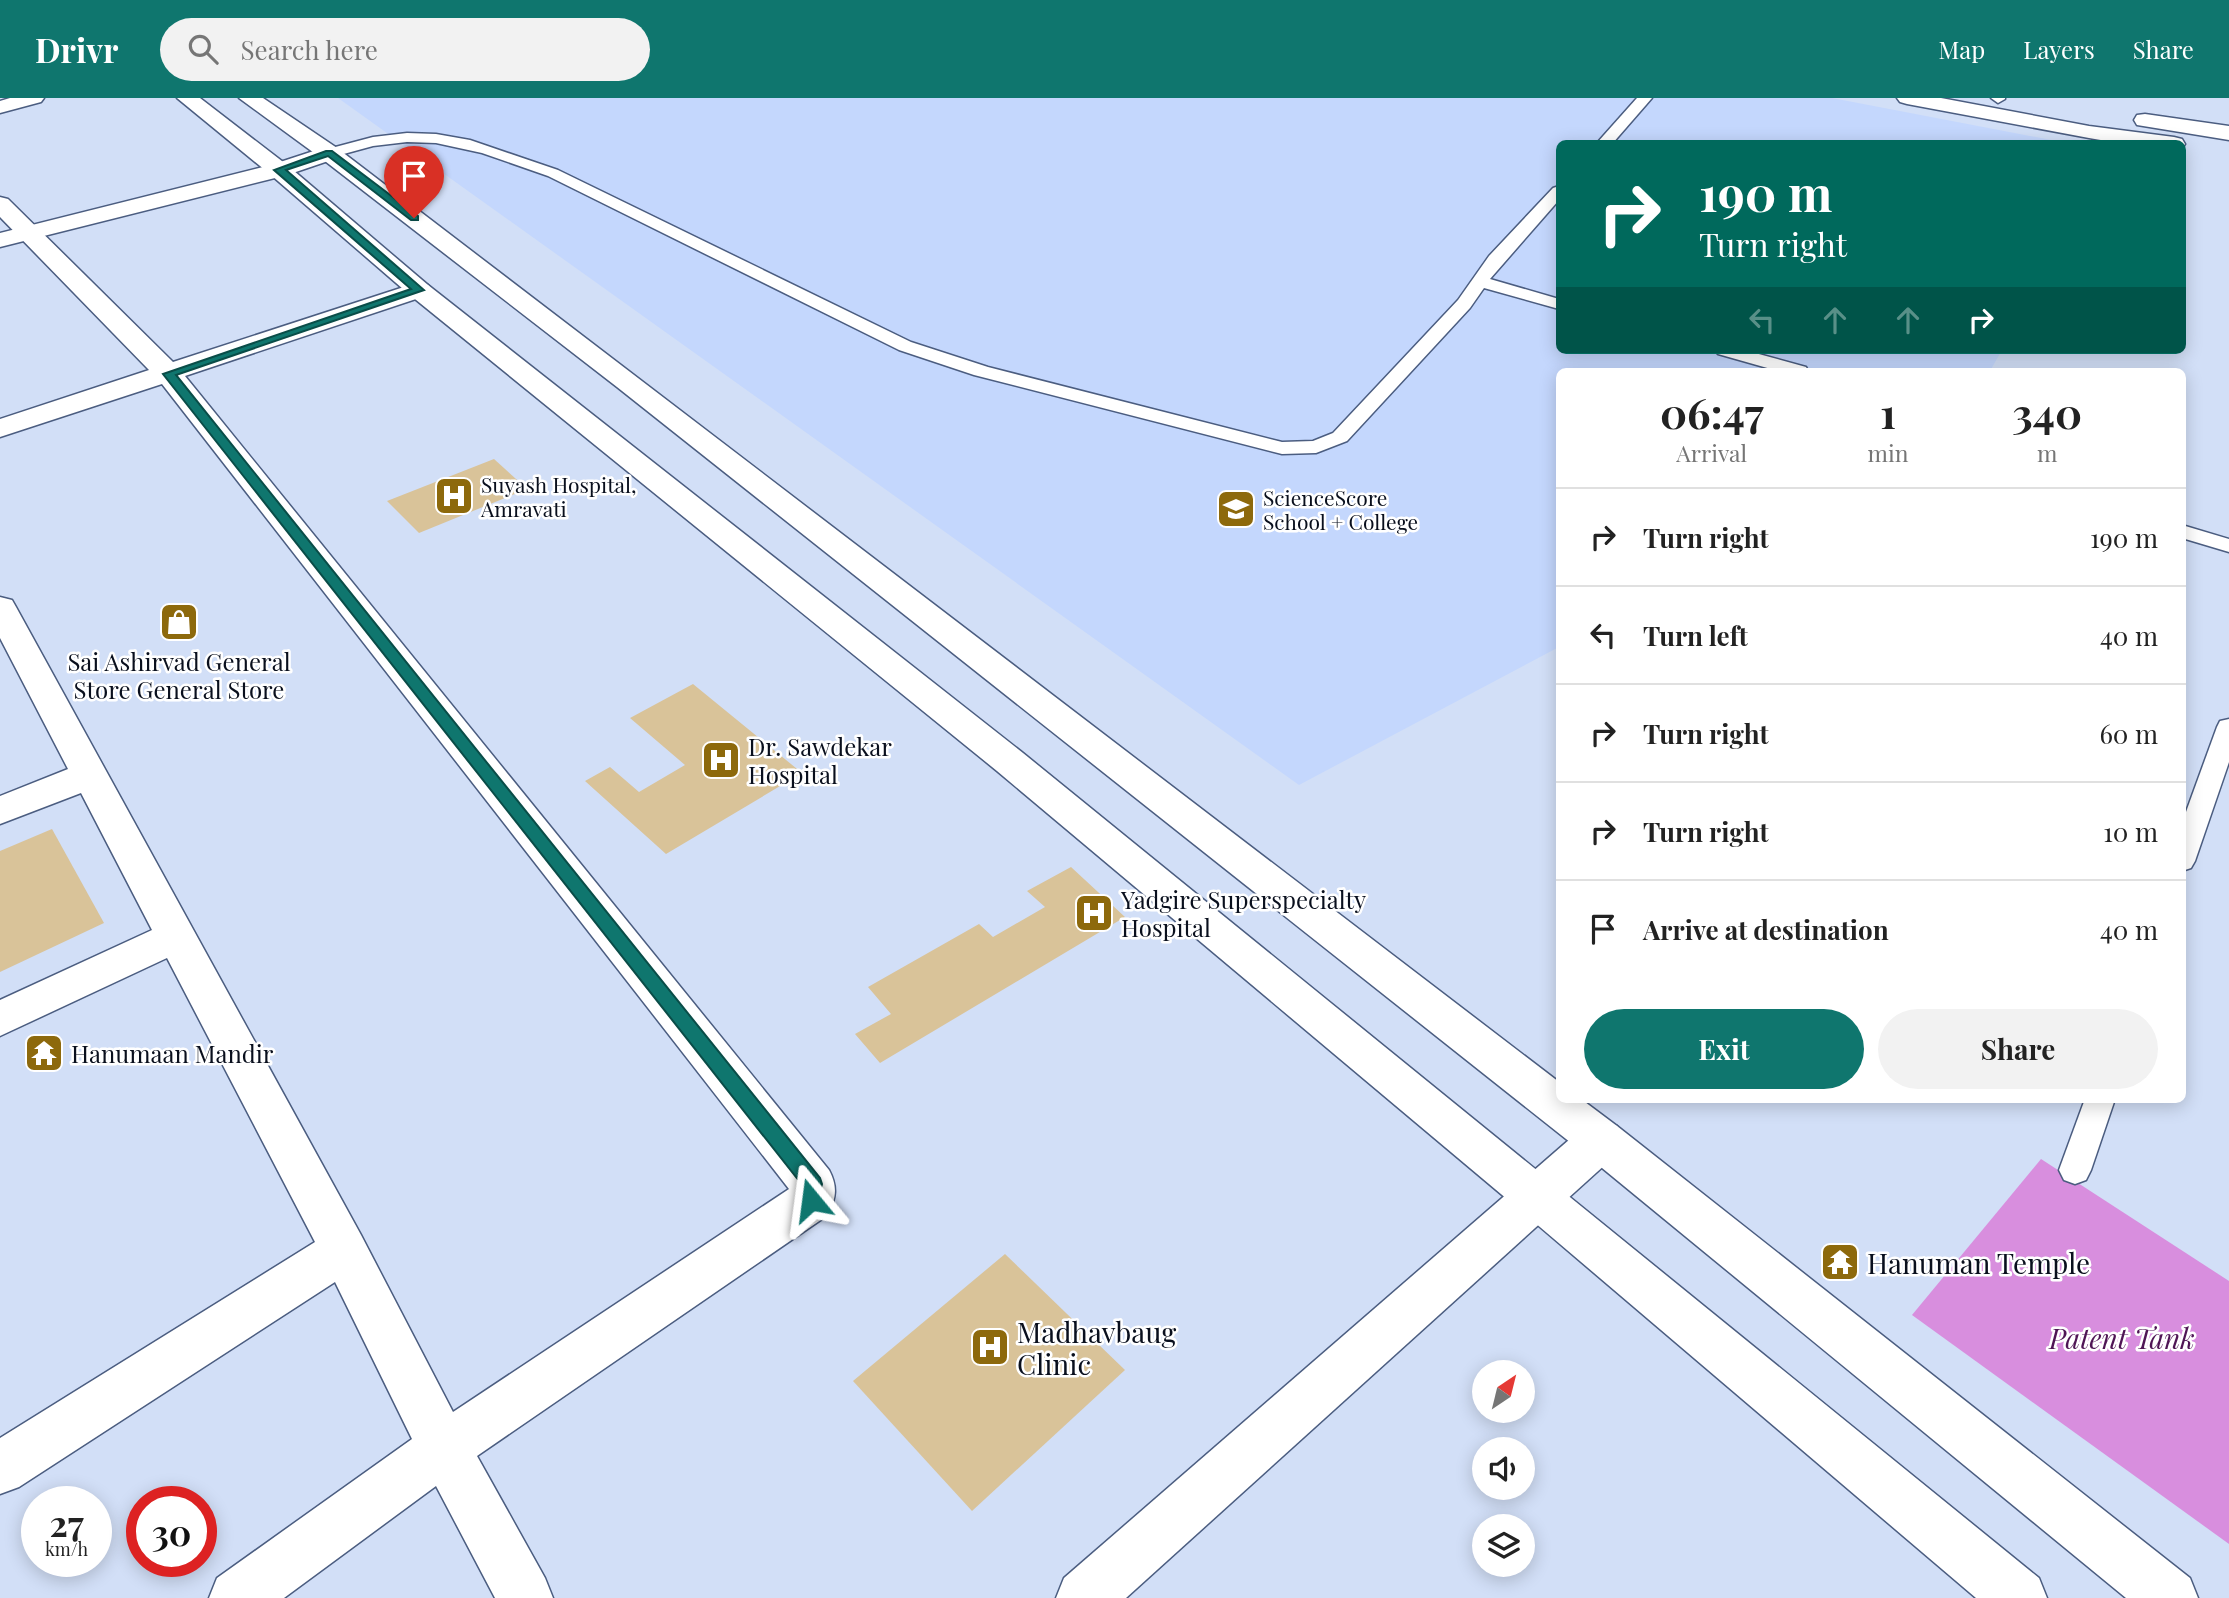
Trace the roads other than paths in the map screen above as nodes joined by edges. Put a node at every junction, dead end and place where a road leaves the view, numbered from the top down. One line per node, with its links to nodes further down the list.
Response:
1 (34, 98): 7 (main road)
2 (187, 98): 14 (main road)
3 (248, 98): 13 (main road)
4 (1645, 98): 9 (lane)
5 (1908, 98): 10 (main road)
6 (1997, 98): 8 (main road)
7 (0, 107)
8 (2229, 133)
9 (1607, 140)
10 (2146, 140)
11 (2186, 146): 12 (main road)
12 (2229, 152)
13 (329, 153): 14 (main road); 18 (lane); 36 (main road)
14 (279, 170): 17 (main road); 19 (main road)
15 (1556, 194): 18 (lane)
16 (0, 204): 17 (main road)
17 (14, 236): 23 (main road)
18 (1481, 282): 20 (lane)
19 (419, 290): 23 (main road); 38 (main road)
20 (1556, 303)
21 (1738, 354): 22 (lane)
22 (1788, 368)
23 (169, 374): 24 (main road); 40 (main road)
24 (0, 428)
25 (2186, 532): 26 (lane)
26 (2229, 546)
27 (0, 607): 28 (main road)
28 (10, 648): 30 (main road)
29 (2229, 727): 32 (lane)
30 (90, 775): 31 (main road); 33 (main road)
31 (0, 811)
32 (2186, 850)
33 (177, 936): 34 (main road); 39 (main road)
34 (0, 1019)
35 (2098, 1103): 37 (lane)
36 (1601, 1140): 38 (main road); 46 (main road)
37 (2075, 1170)
38 (1537, 1196): 44 (main road); 45 (main road)
39 (344, 1250): 40 (main road); 41 (main road)
40 (444, 1448): 42 (main road); 43 (main road)
41 (0, 1468)
42 (237, 1598)
43 (525, 1598)
44 (1084, 1598)
45 (2019, 1598)
46 (2170, 1598)

